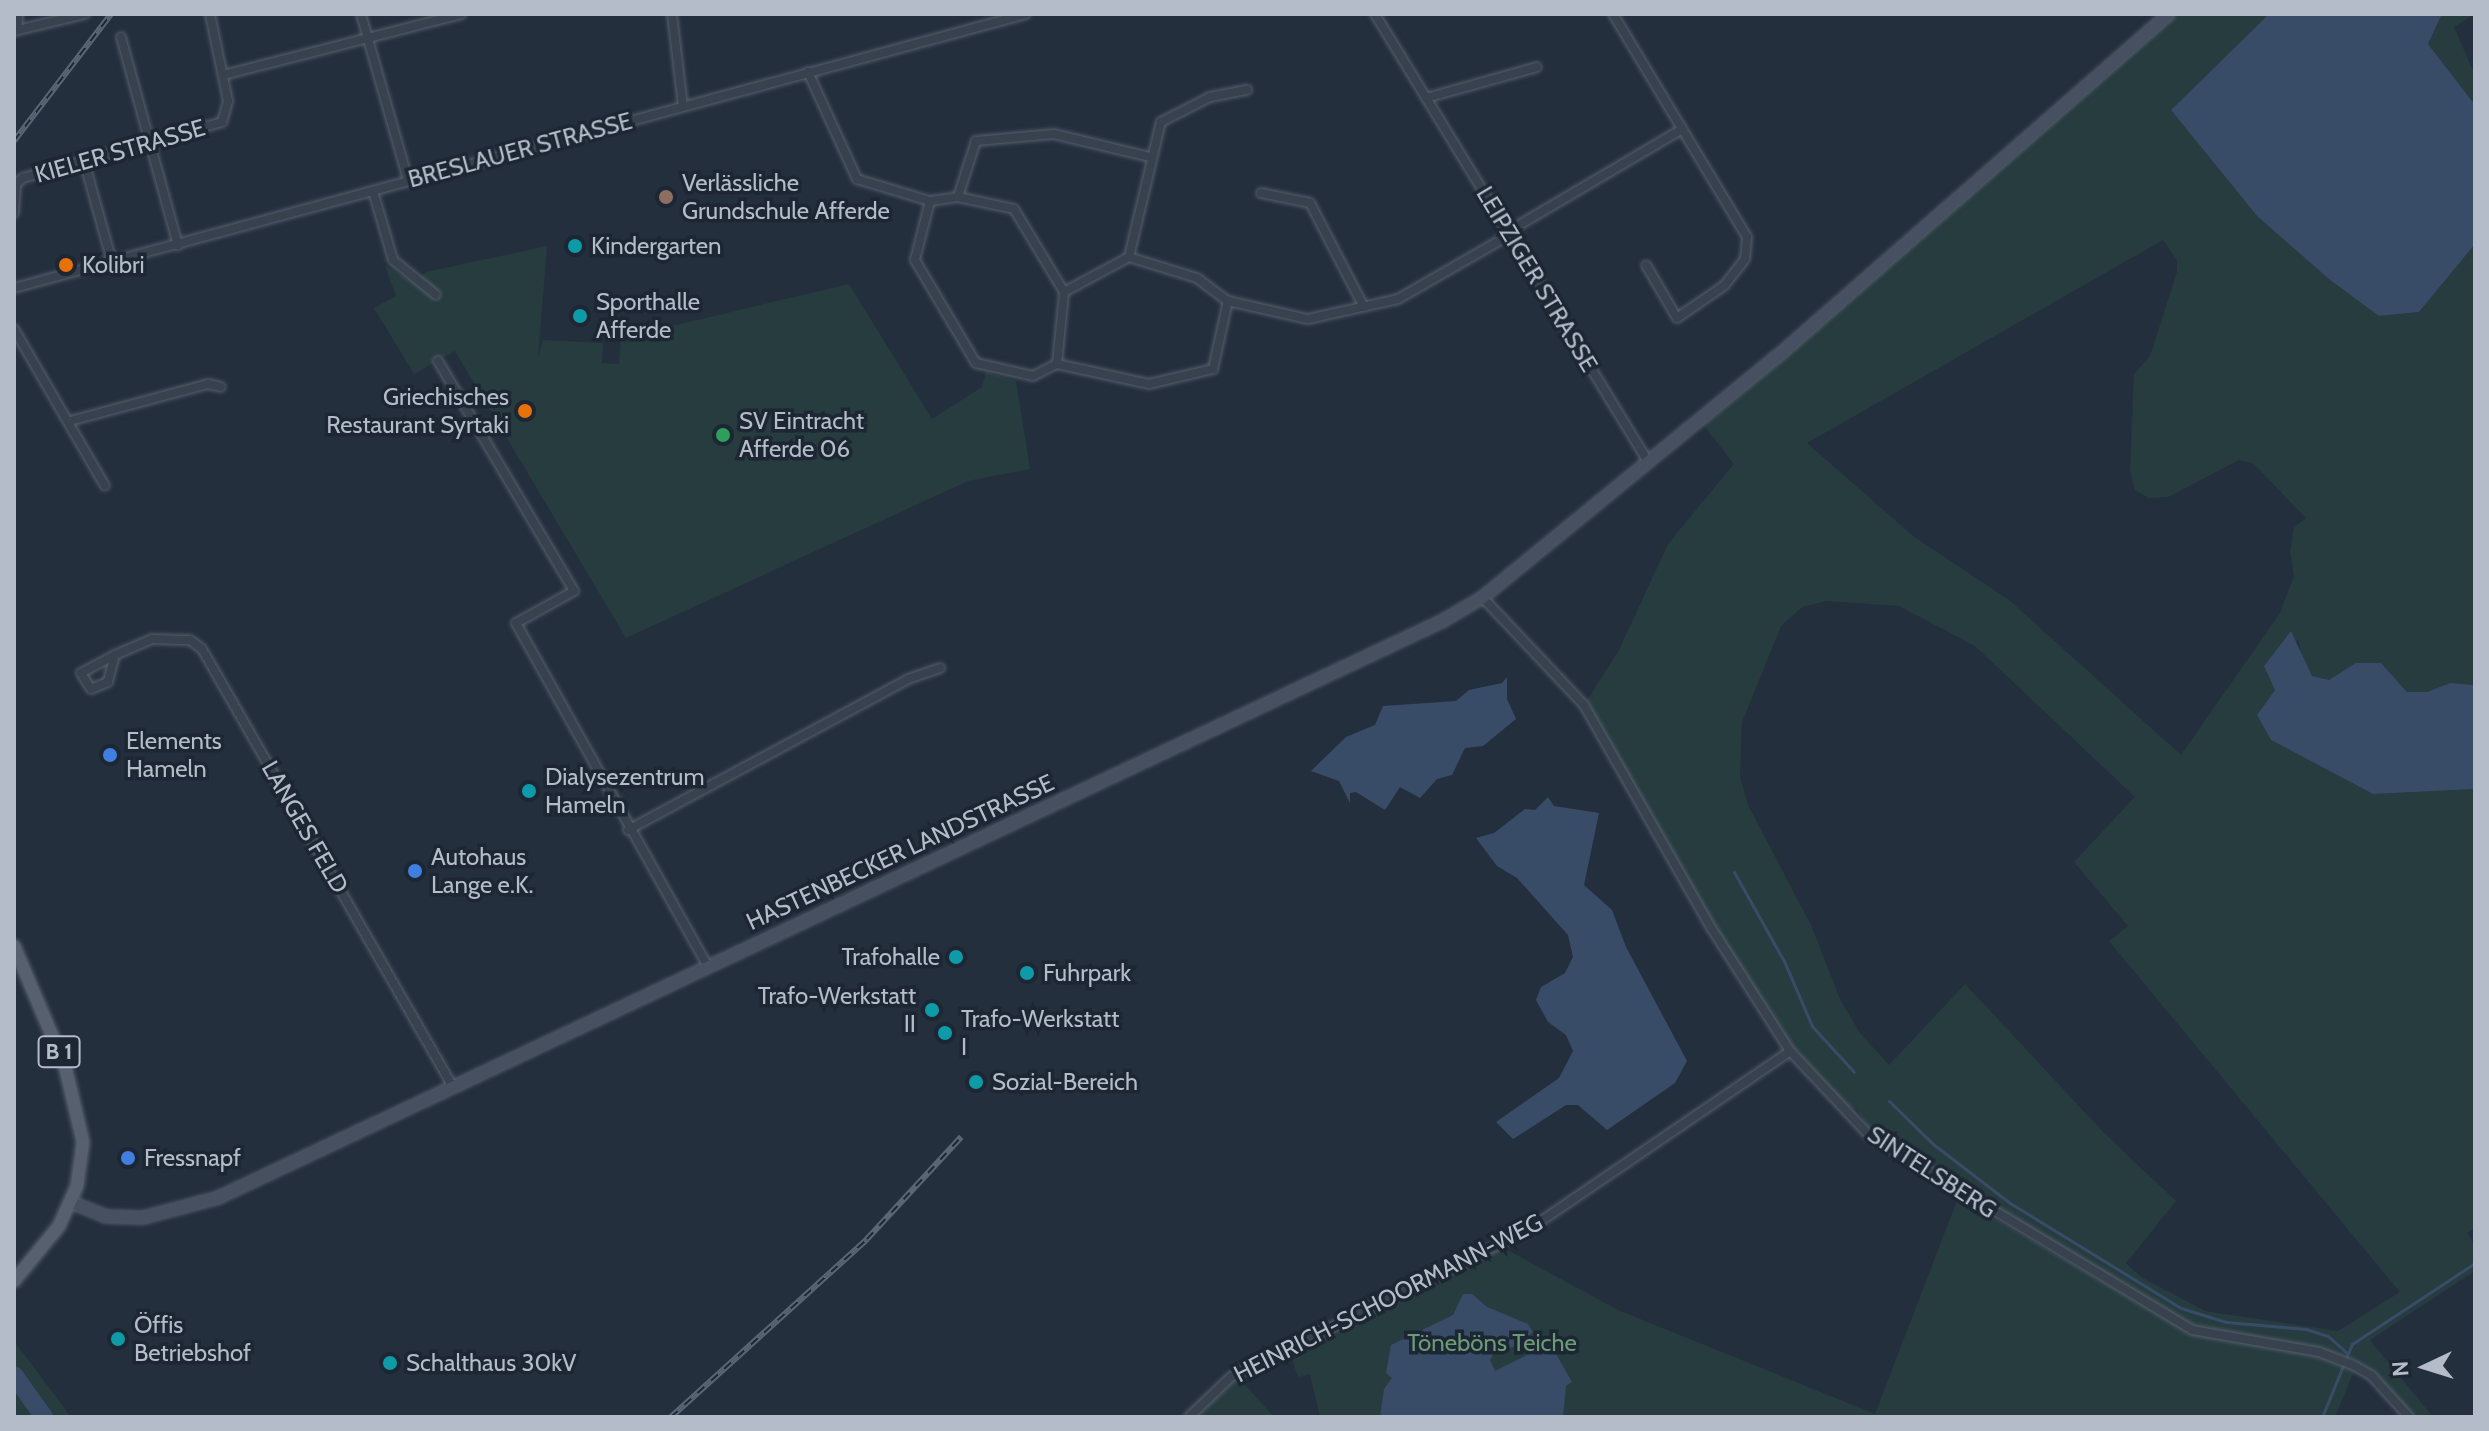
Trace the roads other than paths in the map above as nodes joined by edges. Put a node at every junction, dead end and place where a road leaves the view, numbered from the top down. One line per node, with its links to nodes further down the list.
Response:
1 (18, 14): 12 (street)
2 (85, 14): 12 (street)
3 (210, 14): 17 (street)
4 (361, 14): 14 (street)
5 (461, 14): 14 (street)
6 (672, 14): 20 (street)
7 (1026, 14): 11 (street, BRESLAUER STRASSE)
8 (1375, 14): 19 (street, LEIPZIGER STRASSE)
9 (1613, 14): 21 (street)
10 (2168, 14): 47 (main road, HASTENBECKER LANDSTRASSE)
11 (998, 17): 16 (street, BRESLAUER STRASSE)
12 (16, 31)
13 (121, 37): 22 (street)
14 (368, 38): 17 (street); 25 (street)
15 (1537, 67): 19 (street)
16 (808, 72): 20 (street, BRESLAUER STRASSE); 30 (street)
17 (224, 75): 22 (street, KIELER STRASSE)
18 (1247, 90): 23 (street)
19 (1426, 98): 32 (street, LEIPZIGER STRASSE)
20 (683, 106): 25 (street, BRESLAUER STRASSE)
21 (1682, 129): 32 (street); 36 (street)
22 (150, 143): 24 (street, KIELER STRASSE); 33 (street)
23 (1150, 157): 29 (street); 34 (street)
24 (84, 161): 26 (street, KIELER STRASSE); 35 (street)
25 (408, 180): 27 (street, BRESLAUER STRASSE)
26 (16, 184): 31 (street)
27 (373, 191): 33 (street, BRESLAUER STRASSE); 39 (street)
28 (1261, 193): 41 (street)
29 (958, 197): 30 (street); 38 (street)
30 (930, 201): 44 (street)
31 (14, 213)
32 (1510, 232): 41 (street); 47 (street, LEIPZIGER STRASSE)
33 (178, 245): 35 (street, BRESLAUER STRASSE)
34 (1129, 257): 38 (street); 40 (street)
35 (112, 262): 37 (street, BRESLAUER STRASSE)
36 (1646, 265)
37 (14, 288)
38 (1064, 292): 44 (street)
39 (436, 295)
40 (1228, 301): 41 (street); 44 (street)
41 (1364, 307)
42 (14, 329): 46 (street)
43 (438, 361): 52 (street)
44 (1057, 364)
45 (221, 387): 46 (street)
46 (70, 421): 48 (street)
47 (1647, 460): 49 (main road, HASTENBECKER LANDSTRASSE)
48 (105, 486)
49 (1482, 597): 54 (main road, HASTENBECKER LANDSTRASSE); 55 (street, SINTELSBERG)
50 (115, 655): 50 (street, LANGES FELD); 56 (street, LANGES FELD)
51 (940, 668): 52 (street)
52 (628, 830): 54 (street)
53 (14, 946): 57 (main road, B 1)
54 (707, 965): 56 (main road, HASTENBECKER LANDSTRASSE)
55 (1790, 1051): 59 (street, HEINRICH-SCHOORMANN-WEG); 60 (street, SINTELSBERG)
56 (453, 1087): 57 (main road, HASTENBECKER LANDSTRASSE)
57 (71, 1202): 58 (main road, B 1)
58 (14, 1281)
59 (1189, 1417)
60 (2409, 1417)

